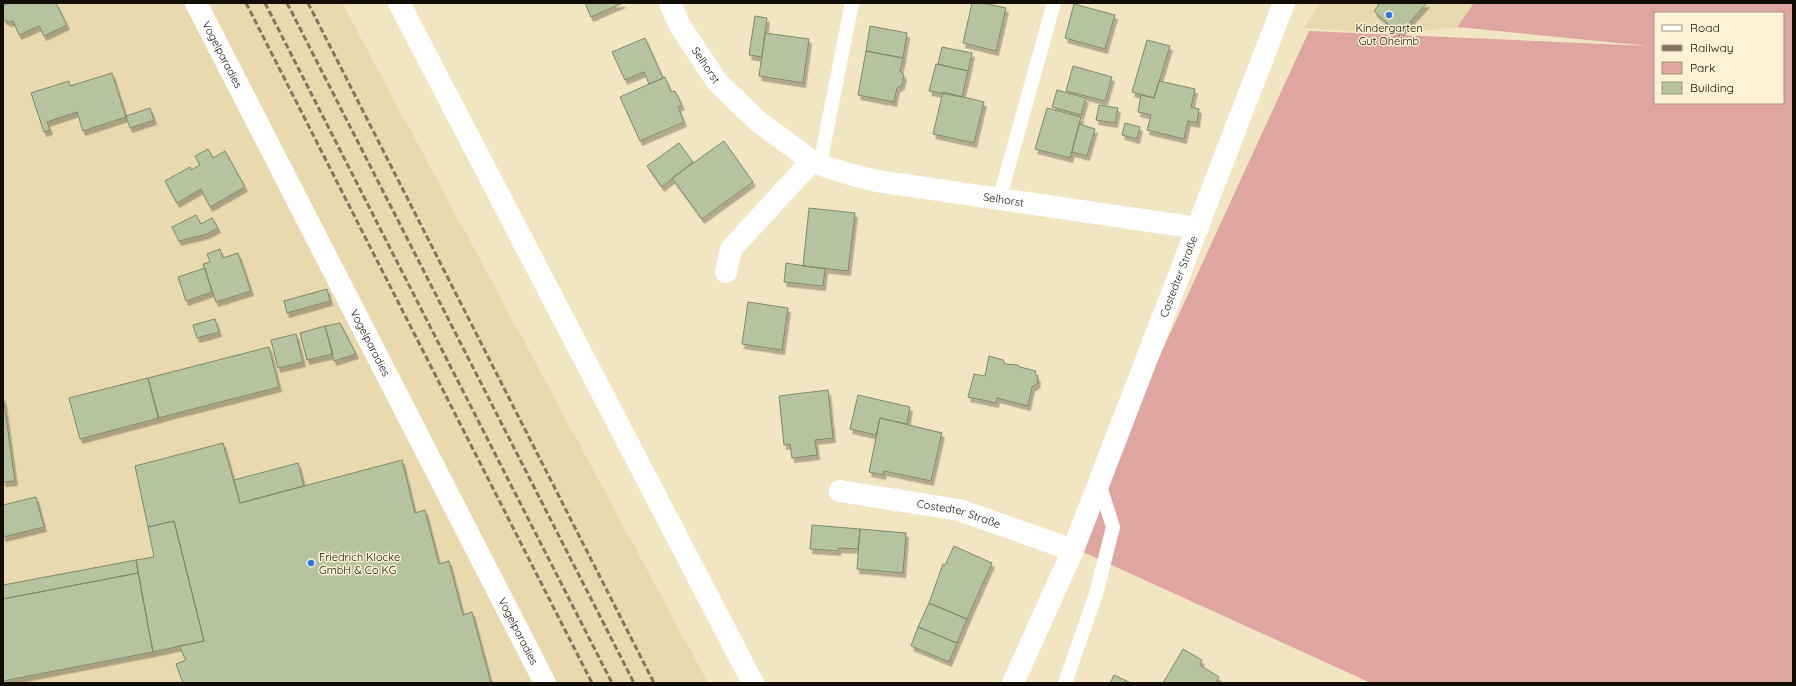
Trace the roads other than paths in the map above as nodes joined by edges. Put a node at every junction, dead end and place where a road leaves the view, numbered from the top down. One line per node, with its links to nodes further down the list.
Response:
1 (196, 3): 14 (street, Vogelparadies)
2 (399, 3): 15 (street)
3 (670, 3): 7 (street, Selhorst)
4 (852, 3): 7 (lane)
5 (1054, 3): 8 (lane)
6 (1284, 3): 9 (street, Costedter Straße)
7 (816, 162): 8 (street, Selhorst); 10 (street)
8 (999, 200): 9 (street, Selhorst)
9 (1198, 228): 11 (street, Costedter Straße)
10 (726, 272)
11 (1099, 483): 13 (street, Costedter Straße); 17 (lane)
12 (840, 491): 13 (street, Costedter Straße)
13 (1073, 550): 16 (street, Costedter Straße)
14 (546, 683)
15 (753, 683)
16 (1013, 683)
17 (1065, 683)

